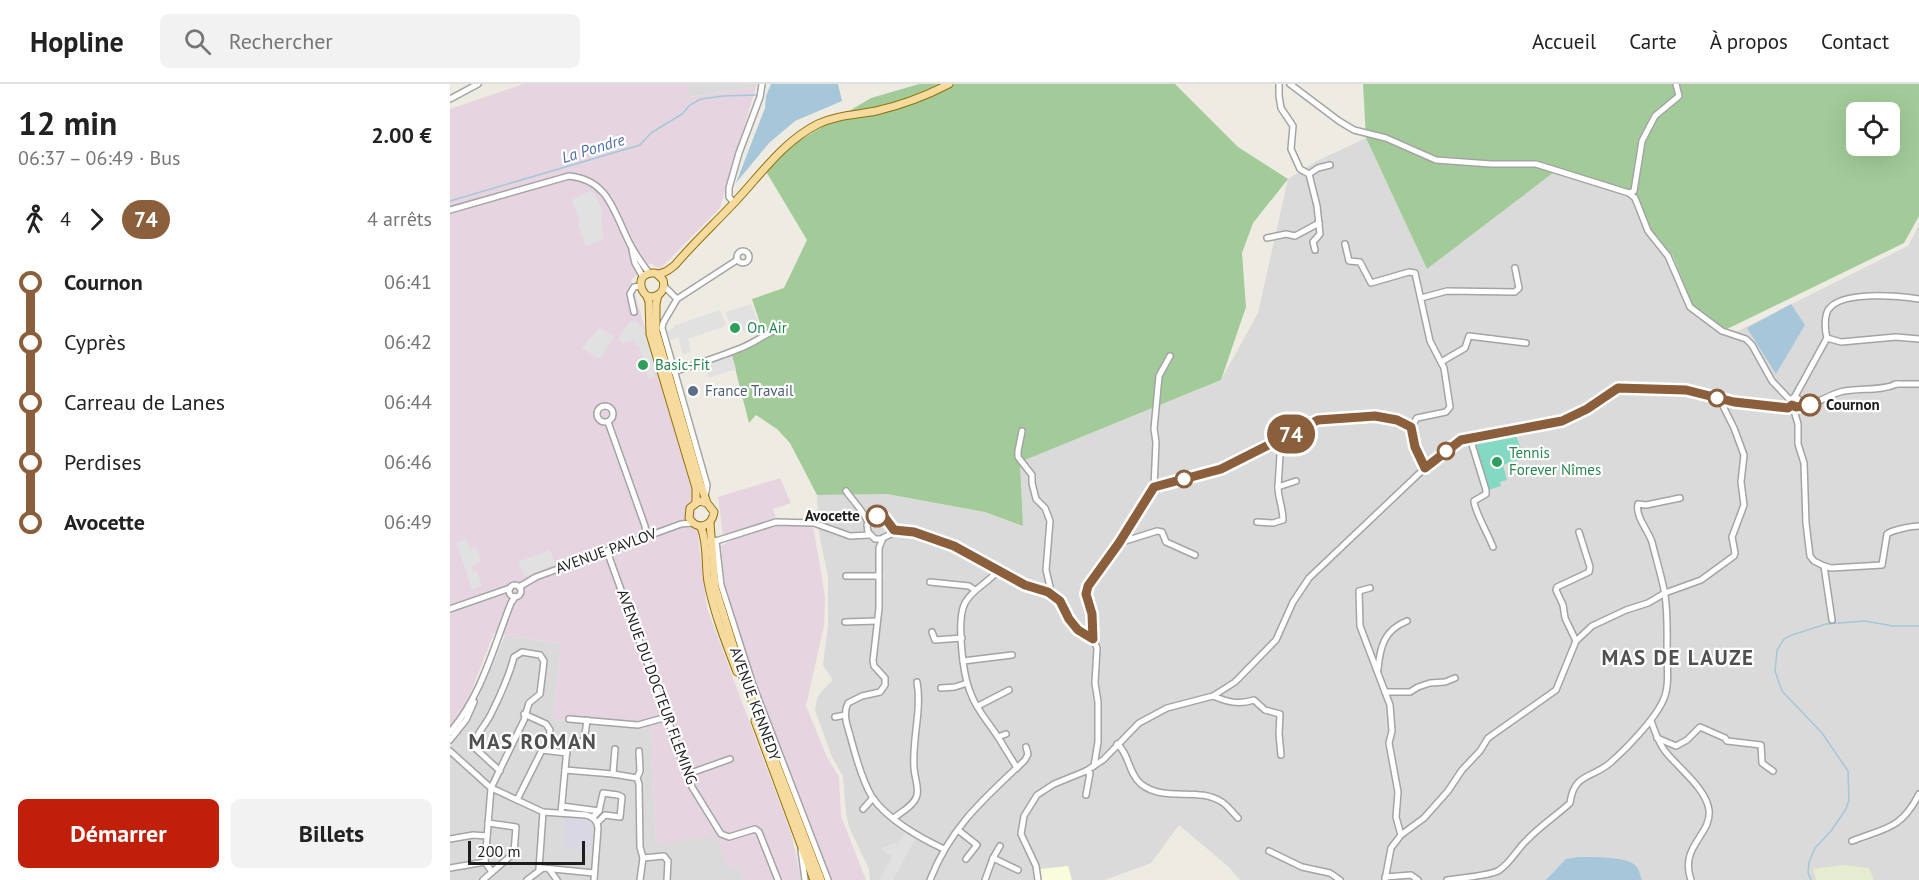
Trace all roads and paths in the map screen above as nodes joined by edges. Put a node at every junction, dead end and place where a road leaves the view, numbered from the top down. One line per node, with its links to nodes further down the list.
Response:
1 (478, 84): 7 (street)
2 (762, 84): 11 (street)
3 (949, 84): 11 (main road)
4 (1279, 84): 9 (street)
5 (1290, 84): 10 (street)
6 (1676, 84): 10 (street)
7 (450, 99)
8 (1330, 165): 9 (street)
9 (1309, 174): 13 (street)
10 (1629, 193): 38 (street)
11 (735, 202): 17 (main road)
12 (450, 210): 21 (street)
13 (1319, 223): 14 (street); 16 (street)
14 (1267, 238)
15 (1345, 244): 25 (street)
16 (1315, 250)
17 (680, 259): 20 (main road); 23 (main road)
18 (737, 260): 26 (street)
19 (1515, 268): 25 (street)
20 (657, 274): 21 (main road); 23 (main road)
21 (646, 275): 22 (main road)
22 (640, 286): 24 (main road); 28 (street)
23 (662, 290): 24 (main road); 26 (street); 50 (main road)
24 (647, 296): 51 (main road)
25 (1421, 298): 34 (street)
26 (677, 299): 35 (street)
27 (1919, 299): 30 (street)
28 (634, 312)
29 (783, 327): 35 (street)
30 (1827, 338): 31 (street); 38 (street)
31 (1919, 339)
32 (1526, 343): 34 (street)
33 (1170, 356): 46 (street)
34 (1441, 362): 40 (street)
35 (674, 372): 50 (street)
36 (1919, 384): 38 (street)
37 (1720, 400): 38 (street); 42 (street); 82 (street)
38 (1795, 402): 73 (street)
39 (608, 422): 58 (street)
40 (1411, 427): 43 (street); 44 (street)
41 (1022, 431): 83 (street)
42 (1470, 438): 44 (street); 69 (street)
43 (1281, 439): 46 (street); 47 (street)
44 (1425, 468): 103 (street)
45 (1296, 481): 47 (street)
46 (1154, 487): 68 (street)
47 (1278, 487): 53 (street)
48 (846, 490): 61 (street)
49 (1680, 498): 82 (street)
50 (706, 500): 51 (main road); 55 (main road)
51 (696, 503): 52 (main road)
52 (689, 515): 54 (main road); 56 (street, AVENUE PAVLOV)
53 (1257, 522)
54 (692, 523): 56 (street, AVENUE PAVLOV); 59 (main road)
55 (710, 523): 59 (main road); 67 (main road, AVENUE KENNEDY)
56 (681, 524): 64 (street, AVENUE PAVLOV)
57 (890, 525): 61 (street); 62 (street); 66 (street)
58 (645, 526): 64 (street); 65 (street)
59 (701, 526): 153 (main road, AVENUE KENNEDY)
60 (1919, 526): 73 (street)
61 (871, 529): 66 (street); 67 (street); 70 (street)
62 (900, 532): 66 (street); 74 (street)
63 (1579, 532): 92 (street)
64 (654, 534): 65 (street, AVENUE PAVLOV)
65 (646, 536): 71 (street, AVENUE PAVLOV)
66 (885, 537): 70 (street)
67 (713, 540): 178 (main road, AVENUE KENNEDY); 179 (street)
68 (1119, 543): 72 (street); 91 (street)
69 (1493, 547)
70 (879, 548): 76 (street)
71 (607, 551): 79 (street, AVENUE PAVLOV); 107 (street, AVENUE DU DOCTEUR FLEMING)
72 (1195, 555)
73 (1824, 566): 85 (street)
74 (998, 570): 80 (street); 83 (street)
75 (846, 576): 76 (street)
76 (879, 576): 86 (street)
77 (930, 582): 80 (street)
78 (1370, 588): 95 (street)
79 (520, 589): 81 (street); 81 (street, AVENUE PAVLOV)
80 (975, 590): 90 (street)
81 (511, 593): 84 (street); 97 (street)
82 (1665, 593): 92 (street); 111 (street)
83 (1052, 595): 91 (street)
84 (450, 609)
85 (1832, 620)
86 (877, 621): 88 (street); 106 (street)
87 (1407, 621): 95 (street)
88 (845, 622)
89 (932, 632): 90 (street)
90 (962, 638): 94 (street)
91 (1093, 639): 126 (street)
92 (1576, 641): 150 (street)
93 (1012, 655): 94 (street)
94 (963, 660): 99 (street)
95 (1378, 670): 102 (street)
96 (1455, 678): 102 (street)
97 (481, 680): 112 (street); 116 (street)
98 (917, 682): 145 (street)
99 (967, 683): 100 (street); 104 (street)
100 (941, 687)
101 (1009, 690): 104 (street)
102 (1385, 692): 150 (street)
103 (1213, 696): 117 (street); 124 (street)
104 (978, 706): 114 (street)
105 (524, 714): 120 (street); 129 (street); 129 (street)
106 (845, 715): 108 (street); 138 (street)
107 (667, 717): 110 (street); 133 (street, AVENUE DU DOCTEUR FLEMING)
108 (835, 717)
109 (569, 719): 110 (street)
110 (587, 720): 123 (street)
111 (1651, 721): 115 (street); 185 (street)
112 (450, 732)
113 (1006, 734): 114 (street)
114 (998, 737): 127 (street)
115 (1657, 738): 131 (street); 186 (street)
116 (450, 740)
117 (1117, 744): 126 (street); 146 (street)
118 (1026, 747): 127 (street)
119 (615, 749): 132 (street)
120 (542, 750): 123 (street); 139 (street)
121 (450, 751): 135 (street)
122 (639, 751): 134 (street)
123 (567, 753): 128 (street)
124 (1281, 755)
125 (730, 759): 133 (street)
126 (1094, 766): 130 (street)
127 (1017, 768): 149 (street)
128 (565, 770): 132 (street); 140 (street)
129 (500, 771): 135 (street)
130 (1086, 771): 137 (street); 182 (street)
131 (1773, 771)
132 (613, 774): 134 (street)
133 (688, 774): 175 (street, AVENUE DU DOCTEUR FLEMING)
134 (637, 778): 158 (street)
135 (491, 788): 139 (street); 148 (street)
136 (1919, 794): 154 (street)
137 (1086, 795)
138 (873, 798): 141 (street); 145 (street)
139 (517, 800): 143 (street)
140 (562, 806): 142 (street); 144 (street)
141 (864, 809)
142 (599, 811): 147 (street); 147 (street)
143 (543, 812): 144 (street); 163 (street)
144 (561, 813): 147 (street)
145 (894, 818): 156 (street)
146 (1238, 818)
147 (595, 820): 167 (street)
148 (488, 823): 151 (street); 166 (street)
149 (958, 830): 156 (street); 160 (street)
150 (1401, 835): 168 (street)
151 (487, 836): 152 (street); 161 (street)
152 (450, 839)
153 (799, 839): 176 (street); 177 (main road, AVENUE KENNEDY)
154 (1852, 841)
155 (1000, 846): 159 (street)
156 (944, 849): 180 (street)
157 (1269, 850): 183 (street)
158 (643, 858): 173 (street); 174 (street)
159 (993, 858): 165 (street); 181 (street)
160 (966, 859)
161 (485, 862): 162 (street); 166 (street)
162 (450, 868)
163 (539, 869): 164 (street); 170 (street)
164 (549, 869): 167 (street); 171 (street)
165 (1018, 870)
166 (492, 872): 169 (street)
167 (594, 873): 172 (street)
168 (1385, 879): 184 (street)
169 (483, 880)
170 (527, 880)
171 (557, 880)
172 (594, 880)
173 (640, 880)
174 (667, 880)
175 (778, 880)
176 (805, 880)
177 (814, 880)
178 (821, 880)
179 (828, 880)
180 (930, 880)
181 (985, 880)
182 (1038, 880)
183 (1340, 880)
184 (1418, 880)
185 (1447, 880)
186 (1691, 880)

